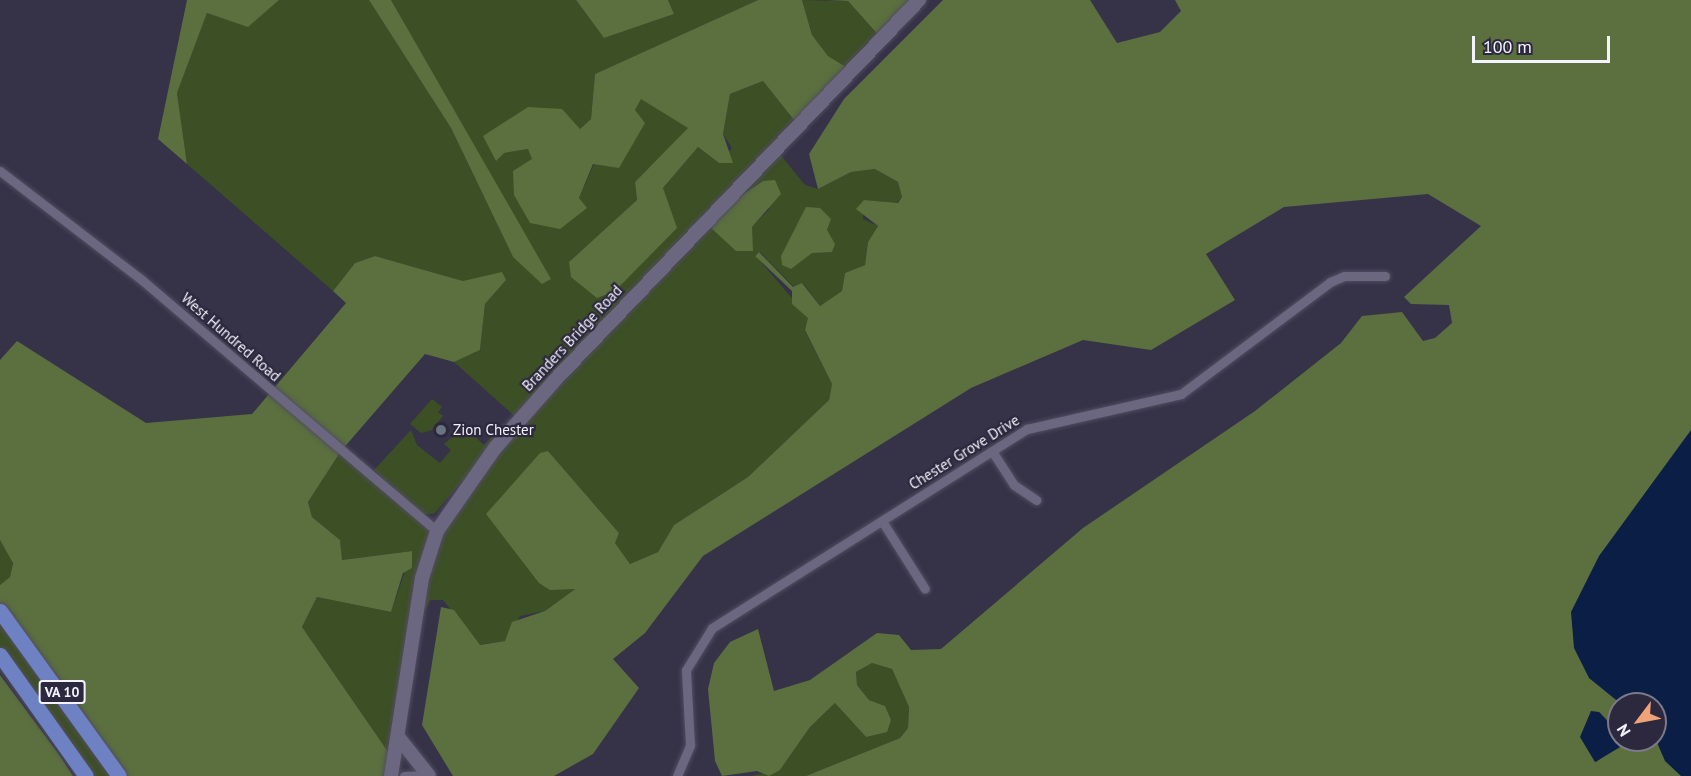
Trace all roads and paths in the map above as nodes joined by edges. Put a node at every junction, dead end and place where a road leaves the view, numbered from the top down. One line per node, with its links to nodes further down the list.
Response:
1 (919, 0): 7 (street, Branders Bridge Road)
2 (0, 171): 7 (street, West Hundred Road)
3 (1385, 276): 4 (street, Chester Grove Drive)
4 (992, 452): 5 (street); 6 (street, Chester Grove Drive)
5 (1036, 500)
6 (882, 521): 8 (street); 17 (street, Chester Grove Drive)
7 (436, 531): 11 (street, Branders Bridge Road)
8 (925, 589)
9 (0, 611): 14 (main road, VA 10)
10 (0, 655): 13 (main road, VA 10)
11 (399, 738): 12 (street); 15 (street, Branders Bridge Road)
12 (428, 775): 16 (street)
13 (86, 776)
14 (119, 776)
15 (390, 776)
16 (404, 776)
17 (677, 776)

